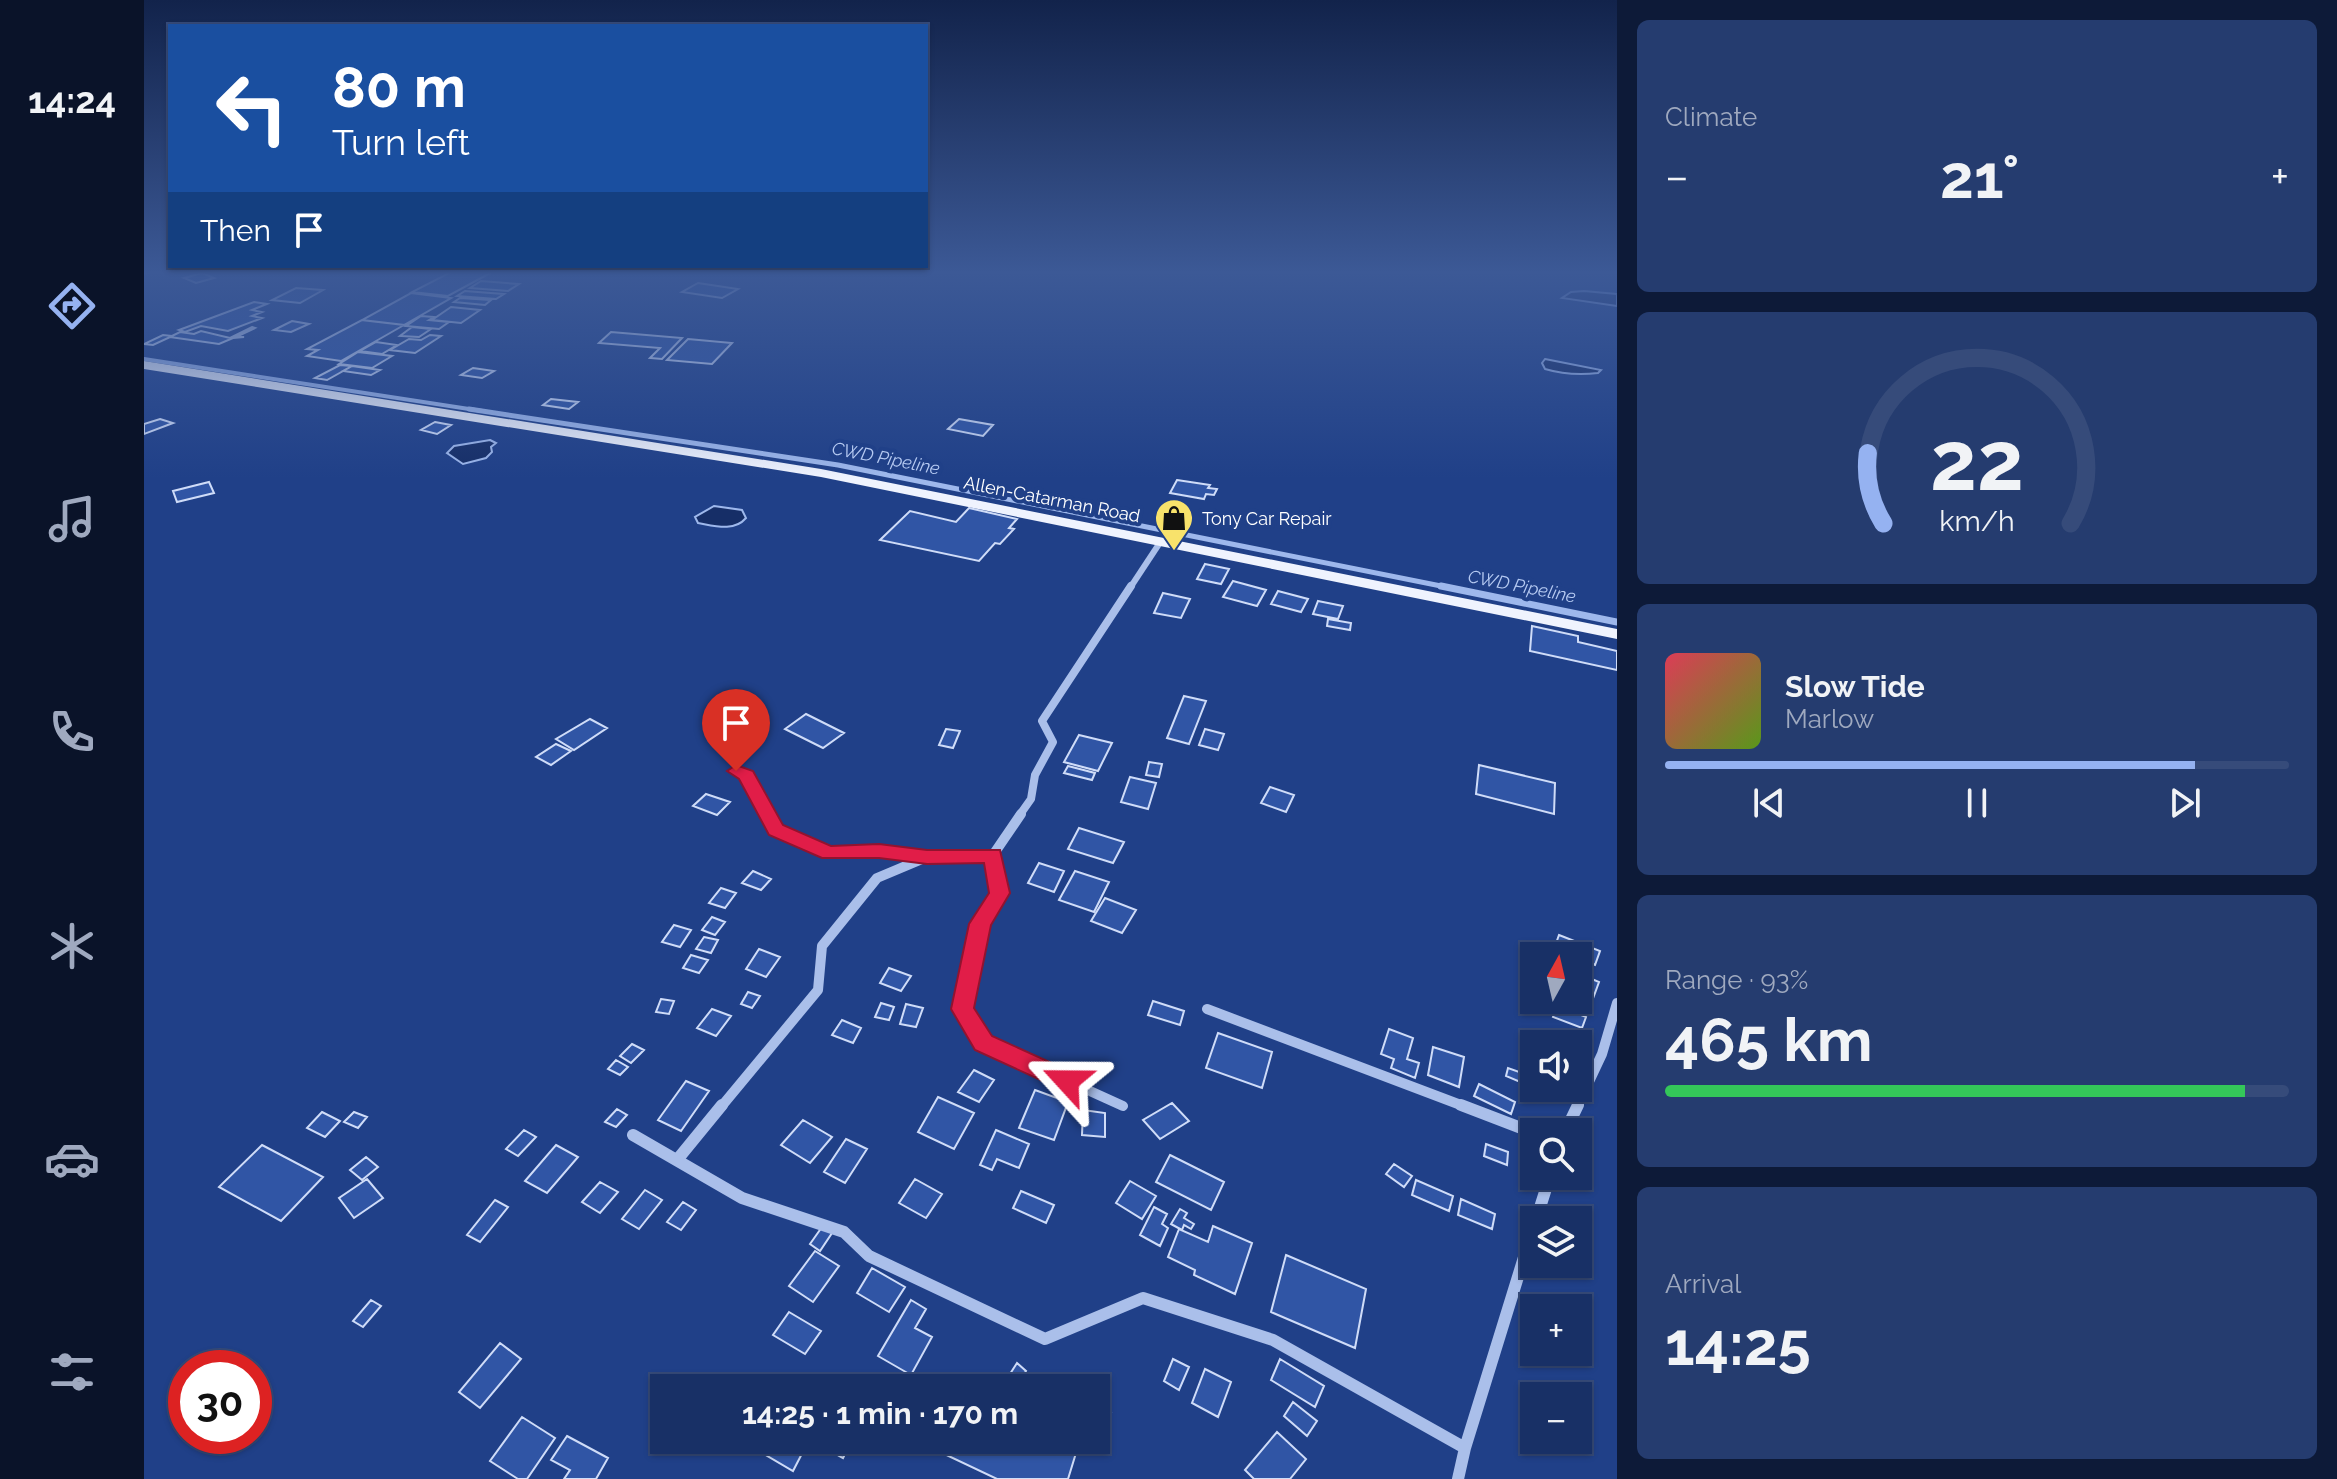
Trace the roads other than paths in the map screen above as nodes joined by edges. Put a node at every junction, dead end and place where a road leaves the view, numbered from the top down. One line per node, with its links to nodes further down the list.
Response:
1 (144, 365): 2 (main road, Allen-Catarman Road)
2 (1161, 541): 3 (main road, Allen-Catarman Road); 5 (street)
3 (1617, 634)
4 (736, 771): 6 (street)
5 (993, 855): 6 (street); 9 (street)
6 (927, 857): 13 (street)
7 (1617, 1003): 10 (street)
8 (1207, 1009): 11 (street)
9 (1123, 1106)
10 (1572, 1118)
11 (1520, 1128)
12 (633, 1135): 13 (street)
13 (677, 1160): 15 (street)
14 (1520, 1270): 15 (street)
15 (1465, 1448): 16 (street)
16 (1458, 1479)

